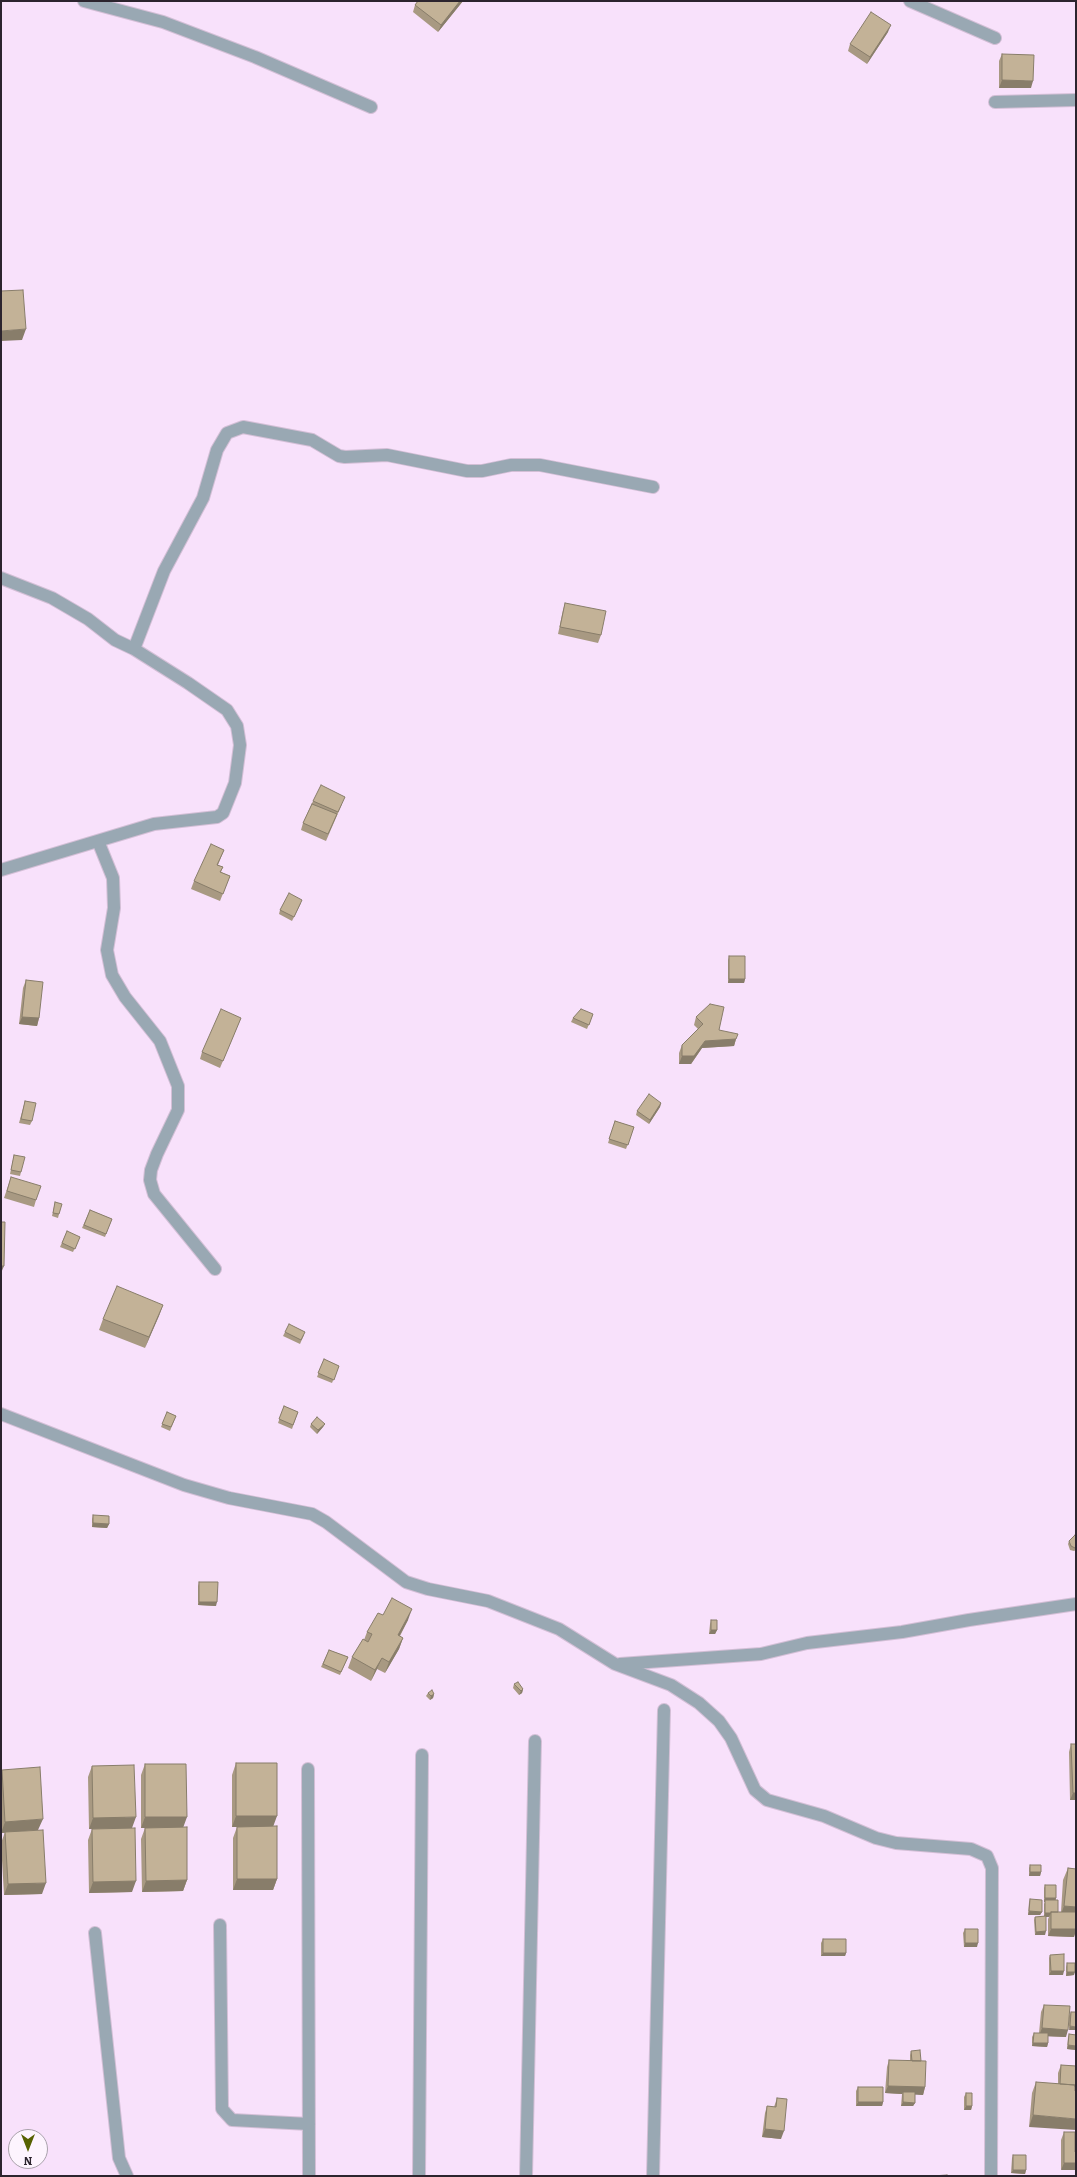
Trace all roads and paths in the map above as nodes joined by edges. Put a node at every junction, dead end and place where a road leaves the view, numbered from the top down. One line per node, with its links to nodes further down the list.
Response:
1 (84, 1): 6 (street)
2 (910, 1): 3 (street)
3 (995, 38)
4 (1076, 100): 5 (street)
5 (996, 102)
6 (371, 107)
7 (653, 486): 9 (street)
8 (1, 578): 9 (street)
9 (134, 649): 10 (street)
10 (98, 841): 11 (street); 12 (street)
11 (1, 870)
12 (215, 1269)
13 (1, 1414): 15 (street)
14 (1076, 1604): 15 (street)
15 (615, 1664): 28 (street)
16 (664, 1710): 27 (street)
17 (536, 1741): 26 (street)
18 (422, 1755): 25 (street)
19 (308, 1769): 22 (street)
20 (220, 1924): 22 (street)
21 (95, 1933): 23 (street)
22 (309, 2124): 24 (street)
23 (127, 2176)
24 (309, 2176)
25 (419, 2176)
26 (526, 2176)
27 (653, 2176)
28 (991, 2176)

